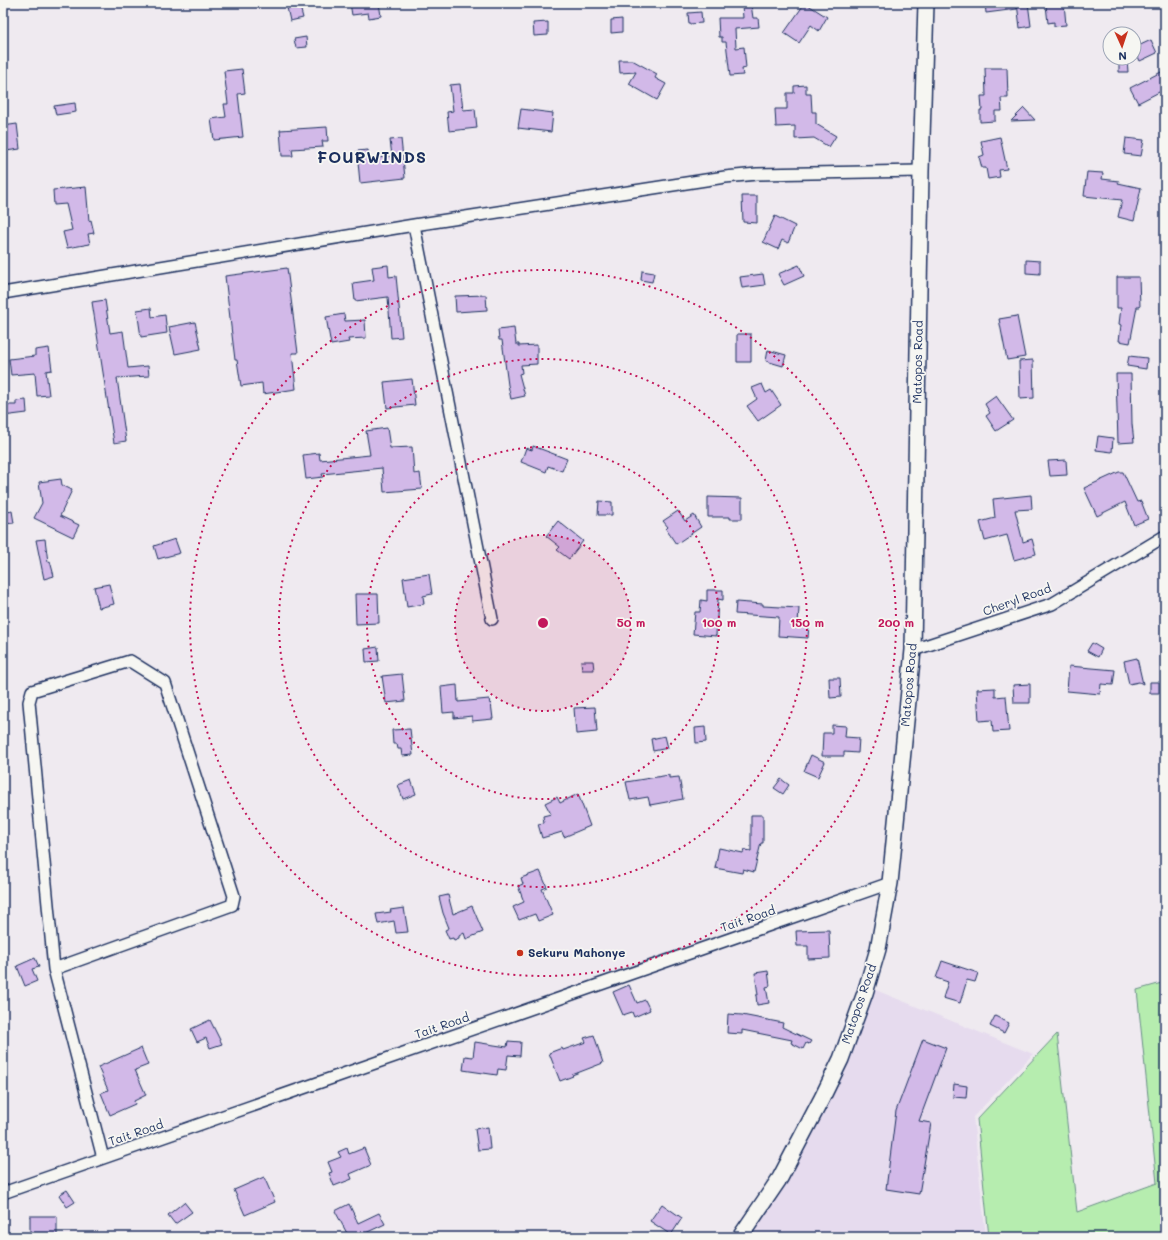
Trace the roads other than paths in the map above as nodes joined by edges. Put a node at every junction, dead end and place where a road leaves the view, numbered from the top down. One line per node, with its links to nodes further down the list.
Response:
1 (926, 3): 2 (main road, Matopos Road)
2 (921, 172): 3 (street); 7 (main road, Matopos Road)
3 (414, 225): 4 (street); 6 (street)
4 (3, 293)
5 (1165, 536): 7 (street, Cheryl Road)
6 (492, 619)
7 (913, 650): 8 (main road, Matopos Road)
8 (890, 883): 10 (street, Tait Road); 12 (main road, Matopos Road)
9 (54, 970): 9 (street); 10 (street)
10 (103, 1158): 11 (street, Tait Road)
11 (3, 1193)
12 (740, 1237)

